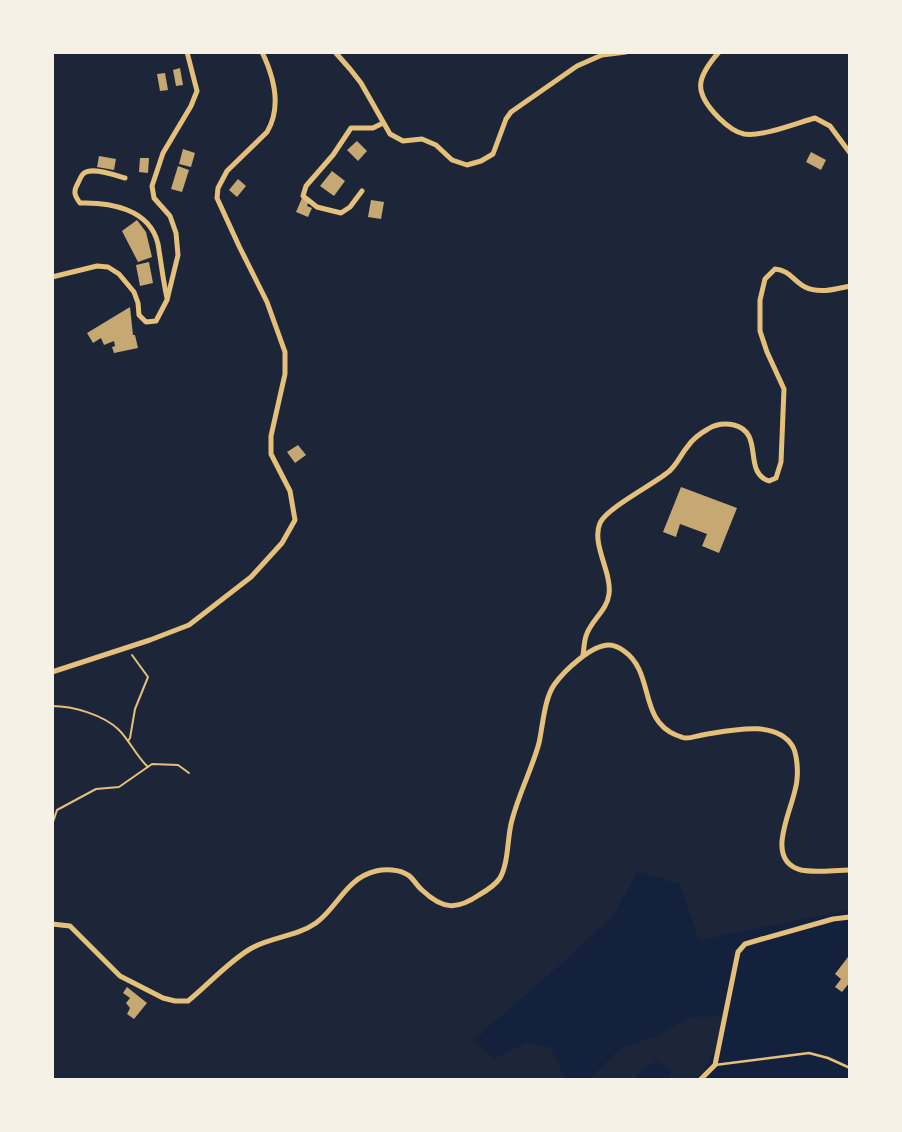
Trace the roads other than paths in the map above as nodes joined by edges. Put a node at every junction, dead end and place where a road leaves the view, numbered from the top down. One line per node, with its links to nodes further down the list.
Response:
1 (187, 52): 12 (street)
2 (262, 52): 14 (street)
3 (335, 52): 6 (street)
4 (626, 52): 6 (street)
5 (719, 52): 7 (street)
6 (383, 123): 9 (street)
7 (850, 153)
8 (125, 178): 12 (street)
9 (362, 191)
10 (52, 277): 12 (street)
11 (850, 286): 13 (street)
12 (167, 300)
13 (583, 655): 15 (street); 17 (street)
14 (52, 672)
15 (850, 870)
16 (850, 916): 18 (street)
17 (52, 924)
18 (715, 1065): 19 (lane); 20 (street)
19 (850, 1068)
20 (700, 1080)

